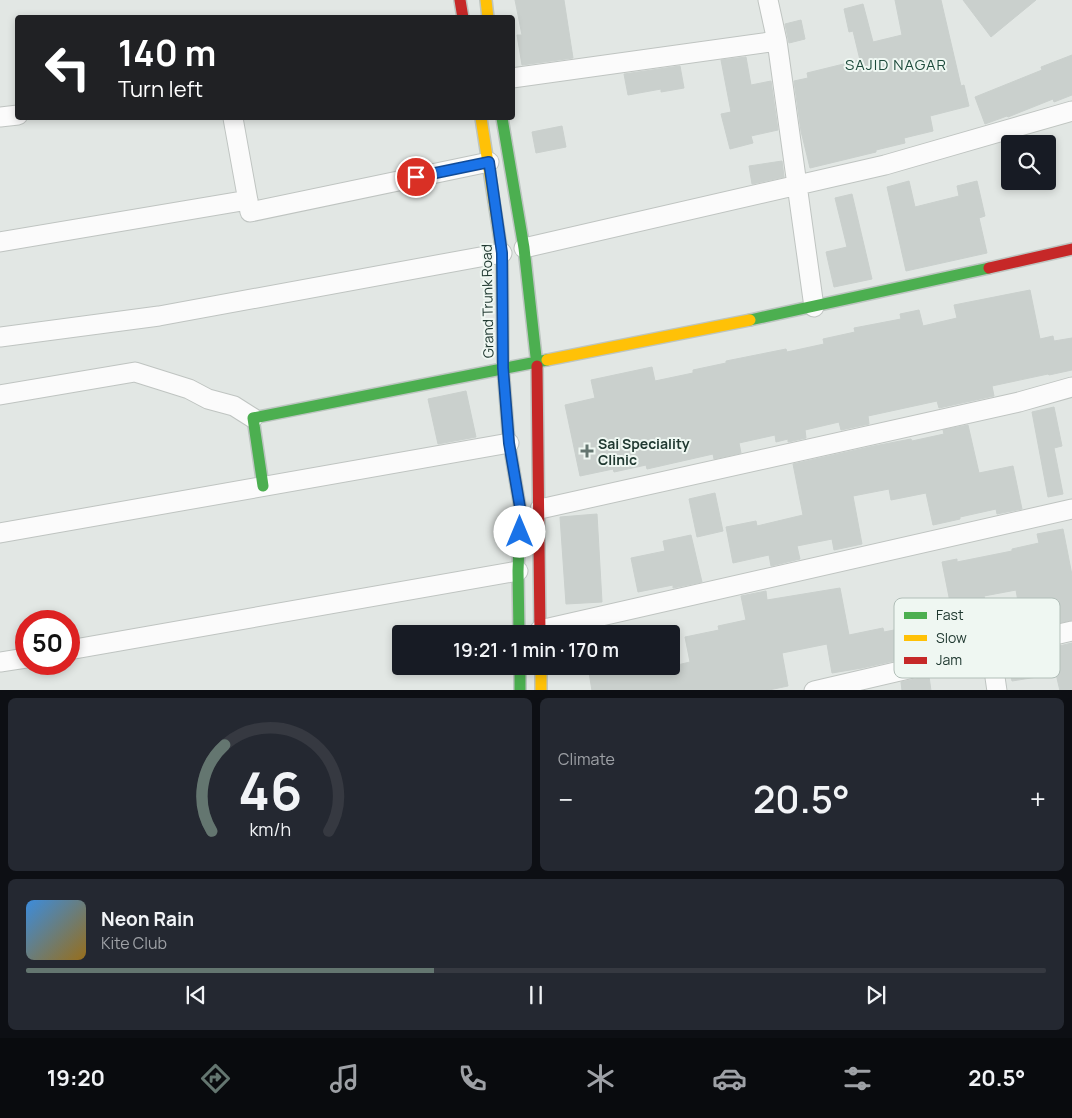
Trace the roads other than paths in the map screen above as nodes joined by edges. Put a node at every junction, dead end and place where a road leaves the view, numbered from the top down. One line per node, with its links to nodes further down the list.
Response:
1 (460, 0): 4 (main road)
2 (486, 0): 5 (main road)
3 (768, 0): 6 (street)
4 (463, 15)
5 (488, 15)
6 (777, 41): 7 (street); 15 (street)
7 (515, 78)
8 (1072, 111): 15 (street)
9 (15, 115): 10 (street)
10 (0, 117)
11 (233, 120): 16 (street)
12 (481, 120): 14 (main road, Grand Trunk Road)
13 (502, 120): 18 (main road)
14 (489, 162): 16 (street); 20 (main road, Grand Trunk Road)
15 (797, 185): 18 (street); 21 (street)
16 (248, 200): 17 (street)
17 (0, 242)
18 (524, 248): 23 (main road)
19 (1072, 249): 21 (main road)
20 (502, 253): 22 (street); 24 (main road, Grand Trunk Road)
21 (814, 307): 23 (main road)
22 (0, 338)
23 (537, 361): 24 (main road); 30 (main road)
24 (503, 368): 27 (main road); 28 (main road, Grand Trunk Road)
25 (1072, 386): 30 (street)
26 (0, 395): 27 (street)
27 (253, 418): 29 (main road)
28 (509, 443): 29 (street); 33 (main road, Grand Trunk Road)
29 (263, 486): 32 (street)
30 (540, 509): 35 (main road)
31 (1072, 509): 36 (street)
32 (0, 533)
33 (518, 571): 34 (main road, Grand Trunk Road); 37 (street)
34 (520, 625)
35 (540, 625)
36 (570, 625)
37 (80, 648)
38 (15, 660): 39 (street)
39 (0, 662)
40 (894, 672): 45 (street)
41 (520, 675): 43 (main road)
42 (541, 675): 44 (main road)
43 (520, 690)
44 (542, 690)
45 (814, 690)

